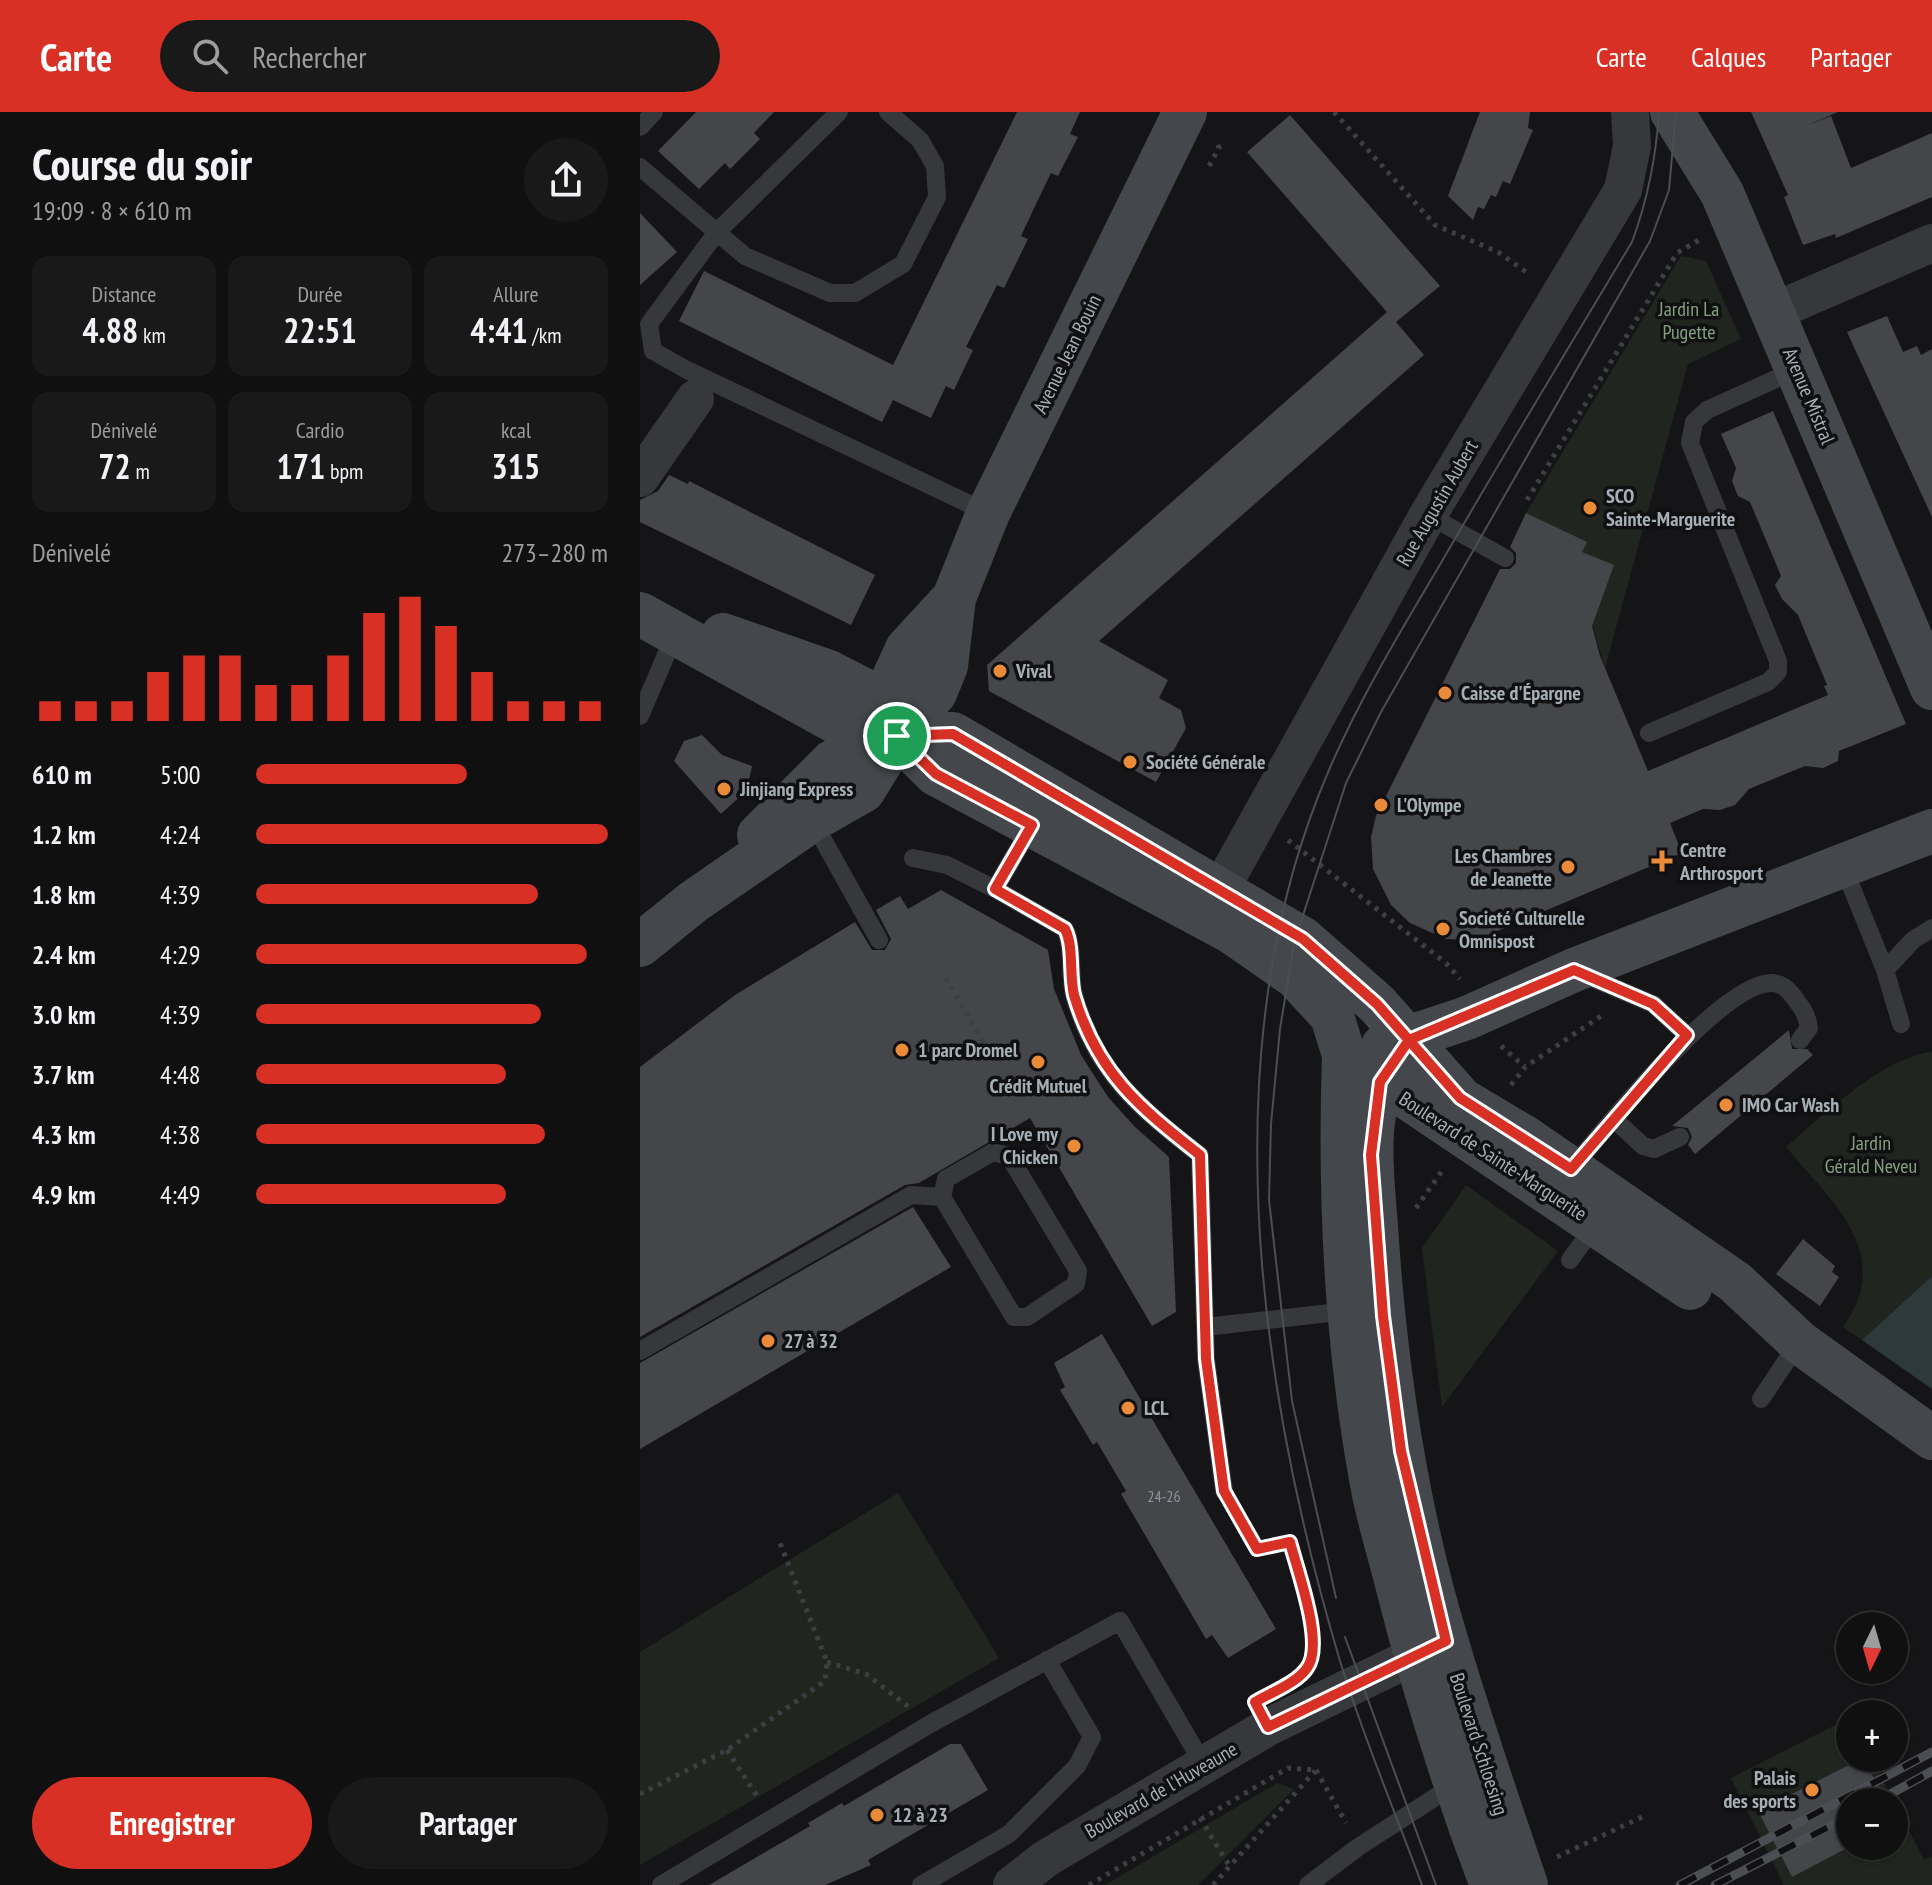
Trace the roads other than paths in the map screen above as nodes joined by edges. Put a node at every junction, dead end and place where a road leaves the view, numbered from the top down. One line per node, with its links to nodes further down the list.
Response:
1 (654, 112): 7 (lane)
2 (839, 112): 9 (lane)
3 (888, 112): 9 (lane)
4 (1185, 112): 15 (main road, Avenue Jean Bouin)
5 (1630, 112): 16 (street, Rue Augustin Aubert)
6 (1672, 112): 11 (main road, Avenue Mistral)
7 (640, 127)
8 (640, 167): 9 (lane)
9 (717, 232): 15 (lane)
10 (1932, 243): 11 (street)
11 (1773, 312): 12 (main road, Avenue Mistral)
12 (1798, 369): 20 (main road, Avenue Mistral); 22 (lane)
13 (695, 399): 14 (street)
14 (640, 478)
15 (988, 513): 23 (main road, Avenue Jean Bouin)
16 (1428, 515): 17 (lane); 30 (street, Rue Augustin Aubert)
17 (1505, 558)
18 (640, 606): 23 (main road)
19 (658, 624): 21 (lane); 23 (main road, Boulevard de Sainte-Marguerite)
20 (1932, 688)
21 (640, 716)
22 (1649, 733)
23 (897, 736): 24 (main road, Avenue Jean Bouin); 25 (main road); 30 (main road, Boulevard de Sainte-Marguerite); 31 (main road)
24 (812, 820): 31 (main road, Avenue Jean Bouin); 33 (lane)
25 (1032, 825): 29 (lane); 41 (main road)
26 (1932, 831): 28 (main road)
27 (913, 858): 29 (lane)
28 (1843, 866): 35 (main road); 36 (lane)
29 (995, 889): 50 (lane)
30 (1220, 890): 39 (main road, Boulevard de Sainte-Marguerite)
31 (693, 902): 34 (main road)
32 (1932, 928): 36 (lane)
33 (879, 940)
34 (640, 945)
35 (1574, 970): 38 (lane); 39 (main road)
36 (1885, 970): 37 (lane)
37 (1901, 1024)
38 (1687, 1035): 40 (lane); 43 (lane)
39 (1409, 1040): 41 (main road); 42 (main road, Boulevard Schloesing); 45 (main road, Boulevard de Sainte-Marguerite)
40 (1800, 1040)
41 (1344, 1055): 42 (main road, Boulevard de Sainte-Marguerite); 49 (main road, Boulevard Schloesing)
42 (1380, 1082): 47 (main road, Boulevard de Sainte-Marguerite); 56 (main road, Boulevard Schloesing)
43 (1614, 1119): 44 (lane); 45 (lane)
44 (1680, 1137)
45 (1571, 1169): 51 (main road, Boulevard de Sainte-Marguerite)
46 (942, 1197): 46 (lane); 52 (lane)
47 (1596, 1224): 48 (lane); 51 (main road, Boulevard de Sainte-Marguerite)
48 (1570, 1260)
49 (1348, 1311): 50 (lane); 56 (main road, Boulevard Schloesing)
50 (1205, 1327): 55 (lane)
51 (1799, 1342): 53 (lane); 54 (main road, Boulevard de Sainte-Marguerite)
52 (640, 1351)
53 (1761, 1399)
54 (1932, 1438)
55 (1224, 1491)
56 (1430, 1648): 58 (street, Boulevard de l'Huveaune); 59 (main road, Boulevard Schloesing)
57 (1047, 1660): 58 (lane); 61 (lane); 62 (lane)
58 (1203, 1764): 63 (street, Boulevard de l'Huveaune)
59 (1470, 1774): 60 (main road, Boulevard Schloesing); 64 (lane); 65 (main road, Boulevard Schloesing)
60 (1540, 1872)
61 (661, 1885)
62 (921, 1885)
63 (1012, 1885)
64 (1308, 1885)
65 (1492, 1885)

